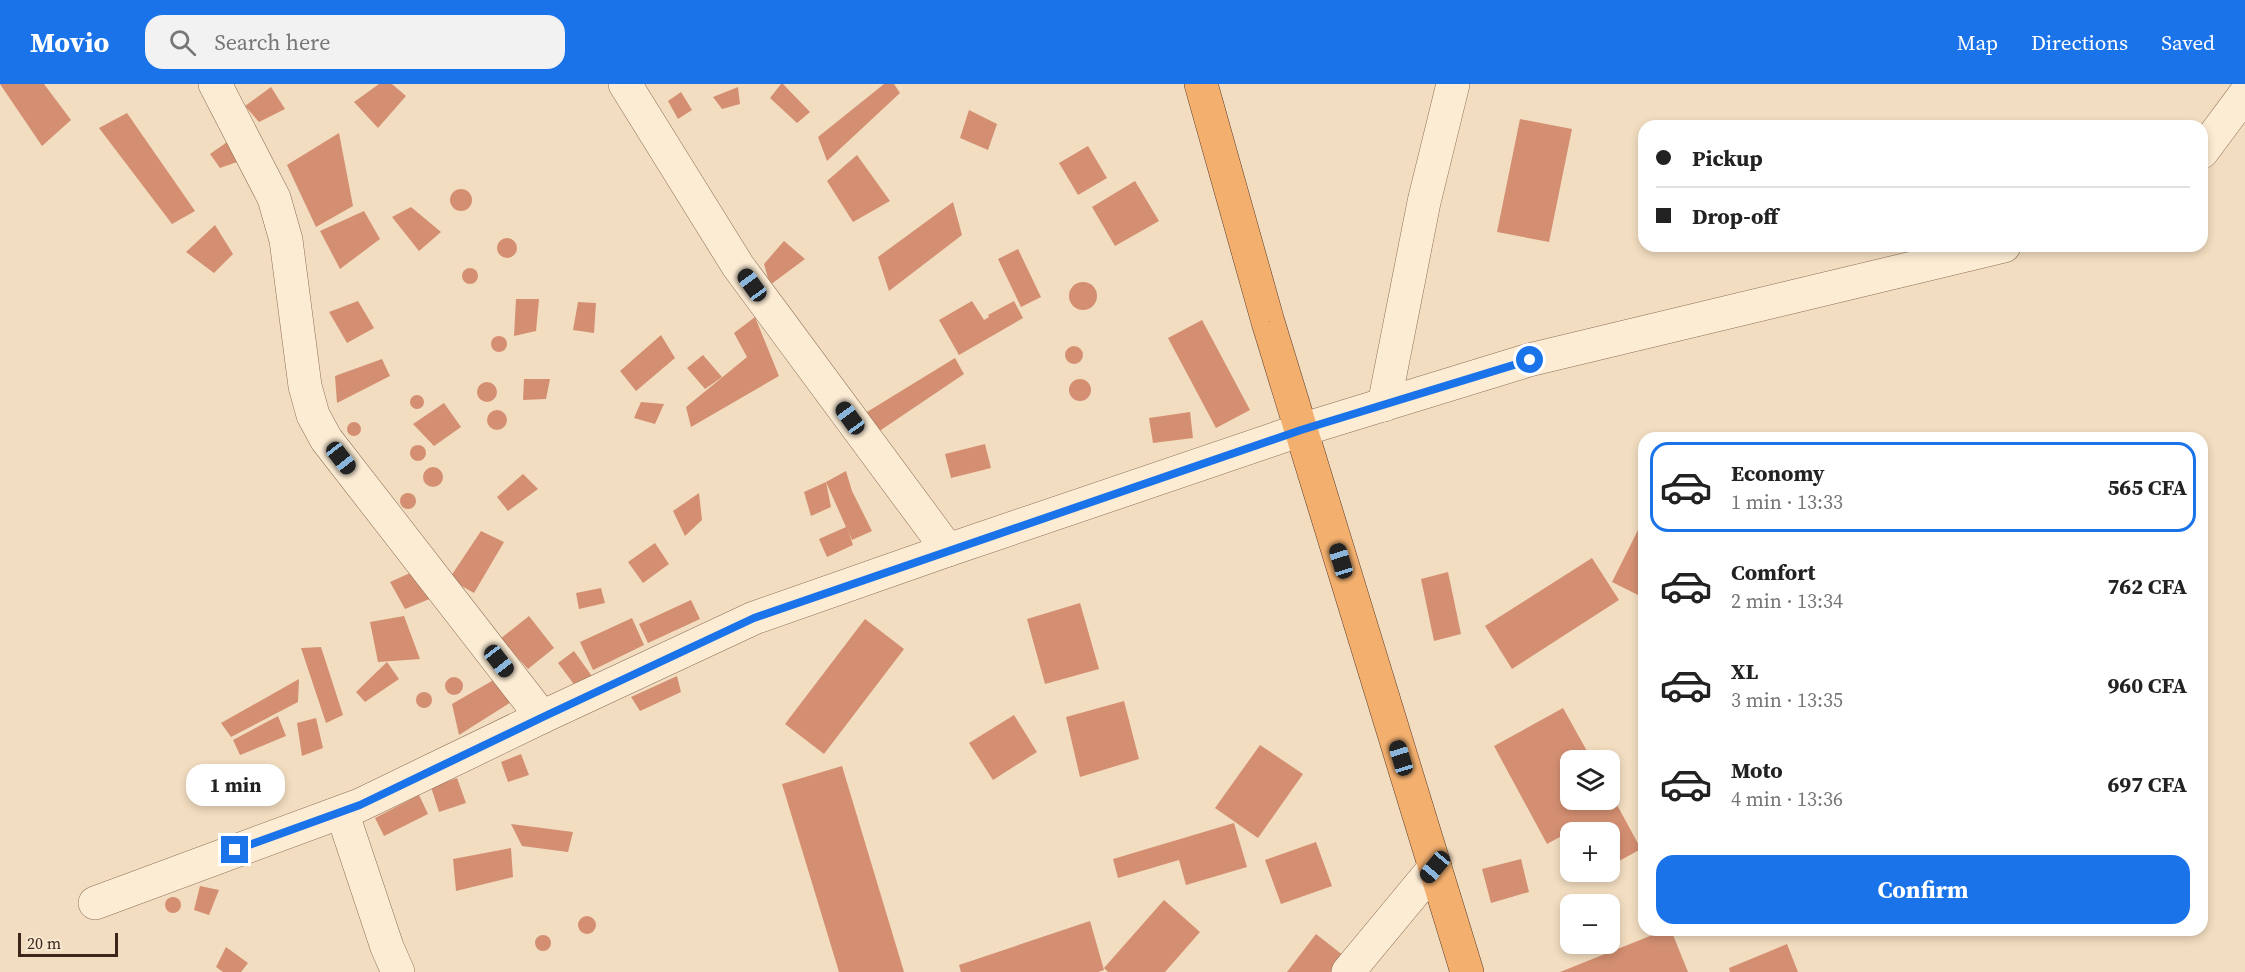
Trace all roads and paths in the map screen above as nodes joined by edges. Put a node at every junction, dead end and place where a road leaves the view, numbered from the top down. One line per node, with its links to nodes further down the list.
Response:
1 (215, 84): 11 (street)
2 (625, 84): 10 (street)
3 (1202, 84): 9 (highway)
4 (1453, 84): 8 (street)
5 (2245, 94): 6 (street)
6 (2208, 144)
7 (1979, 252): 8 (street)
8 (1384, 405): 9 (street)
9 (1301, 430): 10 (street); 13 (highway)
10 (948, 550): 11 (street)
11 (543, 717): 12 (street)
12 (342, 812): 14 (street); 15 (street)
13 (1435, 867): 16 (street); 17 (highway)
14 (95, 903)
15 (398, 972)
16 (1348, 972)
17 (1467, 972)

